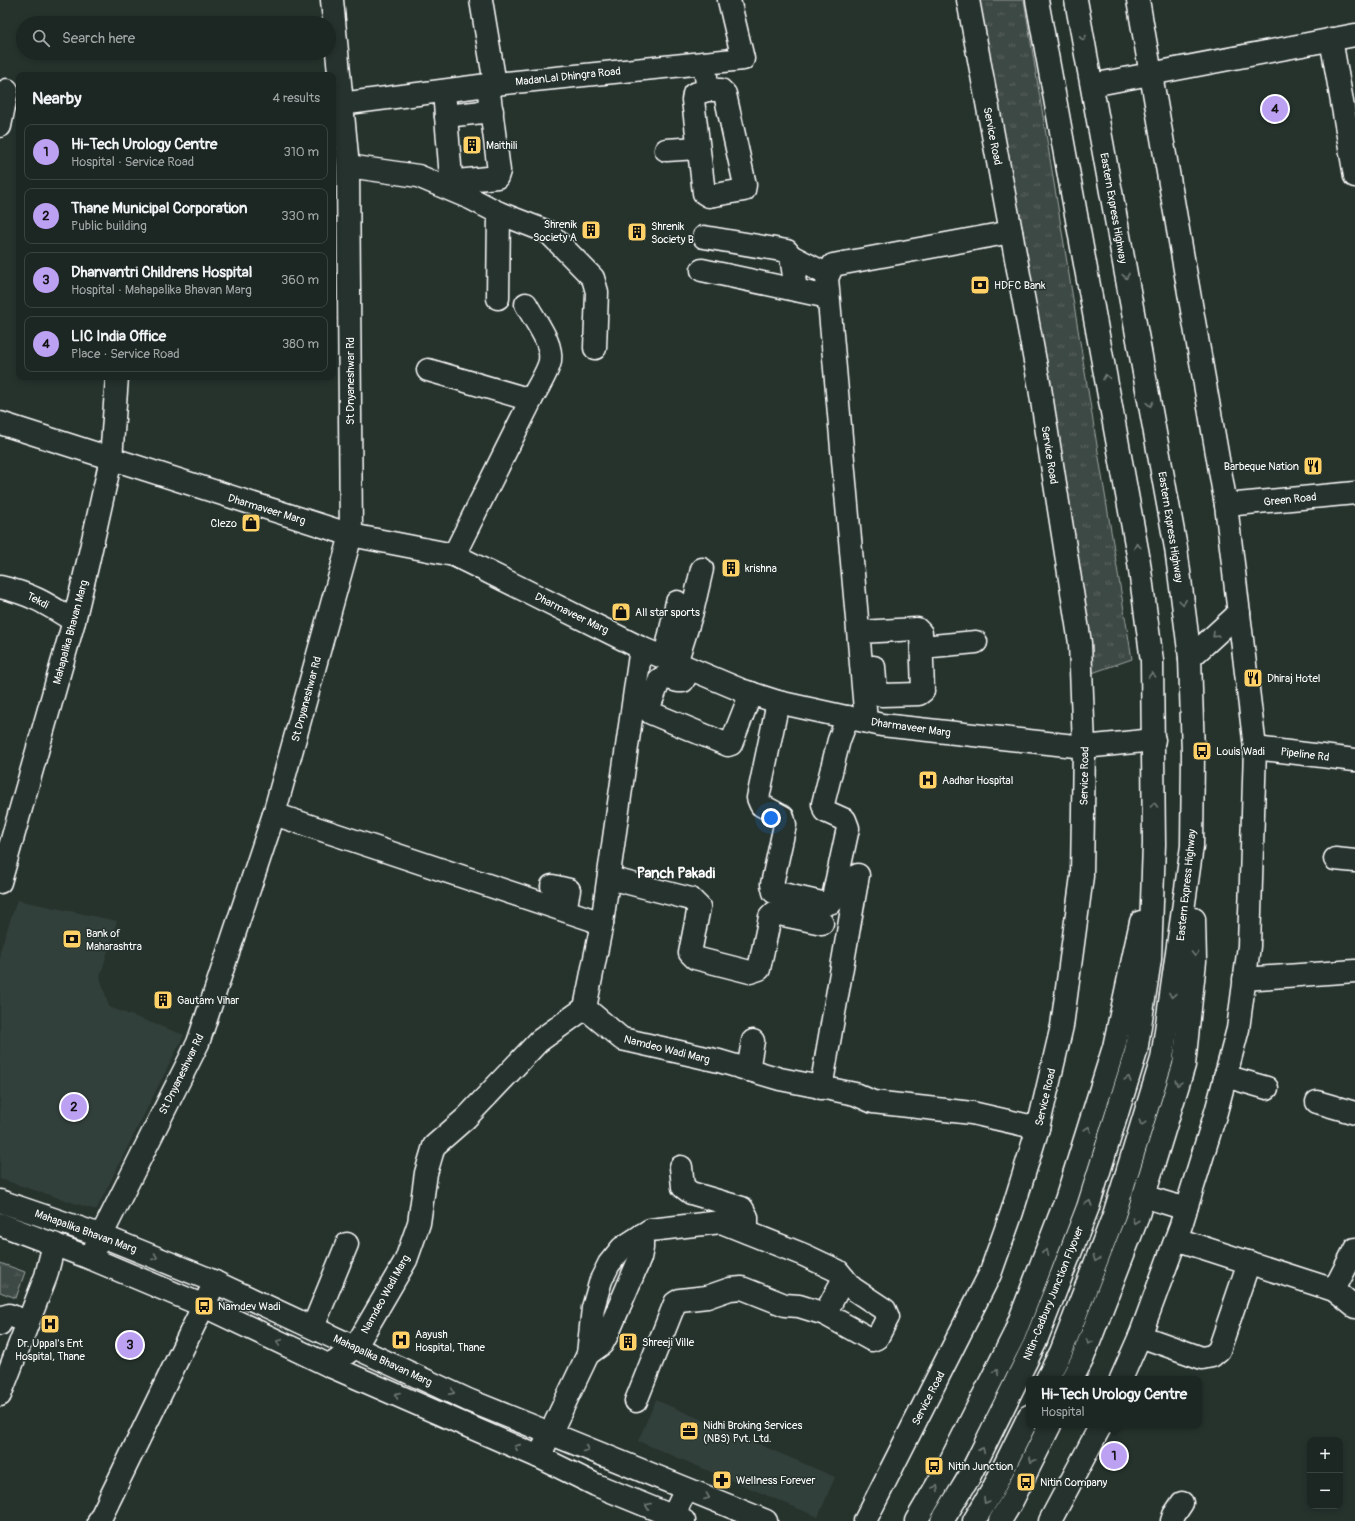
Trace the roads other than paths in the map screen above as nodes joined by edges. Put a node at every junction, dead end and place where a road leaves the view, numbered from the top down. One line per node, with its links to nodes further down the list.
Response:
1 (332, 0): 8 (main road, St Dnyaneshwar Rd)
2 (481, 0): 16 (main road)
3 (729, 0): 12 (main road, MadanLal Dhingra Road)
4 (968, 0): 31 (main road, Service Road)
5 (1037, 0): 64 (main road, one-way to 5)
6 (1076, 0): 17 (main road, Eastern Express Highway, one-way to 17)
7 (1138, 0): 14 (main road)
8 (333, 16)
9 (1355, 35): 10 (main road)
10 (1331, 39): 14 (main road); 18 (main road)
11 (335, 60): 13 (main road, St Dnyaneshwar Rd)
12 (704, 63): 16 (main road, MadanLal Dhingra Road); 20 (main road)
13 (335, 72)
14 (1150, 74): 17 (main road); 47 (main road)
15 (336, 84): 22 (main road, St Dnyaneshwar Rd)
16 (492, 84): 21 (main road, MadanLal Dhingra Road); 23 (main road)
17 (1092, 85): 59 (main road, Eastern Express Highway, one-way to 59)
18 (1347, 85): 29 (main road)
19 (9, 90): 25 (main road)
20 (708, 90): 26 (main road); 26 (main road)
21 (444, 91): 22 (main road, MadanLal Dhingra Road); 24 (main road)
22 (337, 105): 28 (main road, St Dnyaneshwar Rd)
23 (492, 111): 24 (main road); 24 (main road)
24 (446, 116)
25 (0, 126)
26 (698, 148): 27 (main road)
27 (666, 150)
28 (348, 166): 30 (main road); 48 (main road, St Dnyaneshwar Rd)
29 (1354, 167)
30 (499, 213): 38 (main road); 40 (main road)
31 (1011, 232): 35 (main road); 65 (main road, Service Road)
32 (704, 237): 33 (main road)
33 (791, 256): 35 (main road); 36 (main road)
34 (702, 270): 36 (main road)
35 (828, 275): 37 (main road)
36 (796, 290): 37 (main road)
37 (828, 297): 55 (main road)
38 (498, 298)
39 (526, 304): 43 (main road)
40 (596, 348)
41 (428, 370): 43 (main road)
42 (117, 380): 45 (main road, Mahapalika Bhavan Marg)
43 (532, 400): 49 (main road)
44 (0, 423): 45 (main road, Dharmaveer Marg)
45 (111, 459): 48 (main road, Dharmaveer Marg); 54 (main road, Mahapalika Bhavan Marg)
46 (1355, 493): 47 (main road, Green Road)
47 (1226, 505): 53 (main road)
48 (351, 535): 49 (main road, Dharmaveer Marg); 68 (main road, St Dnyaneshwar Rd)
49 (454, 555): 58 (main road, Dharmaveer Marg)
50 (702, 569): 60 (main road)
51 (0, 587): 54 (main road, Tekdi)
52 (677, 602): 60 (main road)
53 (1239, 613): 59 (main road, one-way to 59); 66 (main road)
54 (74, 621): 73 (main road, Mahapalika Bhavan Marg)
55 (865, 632): 57 (main road); 57 (main road); 63 (main road)
56 (976, 642): 57 (main road)
57 (922, 647)
58 (641, 648): 60 (main road, Dharmaveer Marg); 72 (main road)
59 (1190, 658): 70 (main road, Eastern Express Highway)
60 (677, 663): 61 (main road, Dharmaveer Marg); 61 (main road)
61 (751, 693): 62 (main road, Dharmaveer Marg)
62 (778, 702): 63 (main road, Dharmaveer Marg); 63 (main road)
63 (857, 719): 65 (main road, Dharmaveer Marg)
64 (1154, 740): 65 (main road, Dharmaveer Marg); 69 (main road, one-way to 64)
65 (1084, 747): 86 (main road, Service Road)
66 (1255, 748): 67 (main road, Pipeline Rd); 77 (main road)
67 (1355, 760)
68 (274, 814): 74 (main road); 93 (main road, St Dnyaneshwar Rd)
69 (1154, 844): 130 (main road, one-way to 69); 131 (main road, Nitin-Cadbury Junction Flyover, one-way to 69)
70 (1192, 846): 88 (main road, one-way to 88); 113 (main road, Eastern Express Highway, one-way to 113)
71 (858, 875): 82 (main road)
72 (609, 878): 74 (main road); 75 (main road)
73 (0, 882)
74 (602, 923): 78 (main road)
75 (822, 923)
76 (1355, 971): 77 (main road)
77 (1244, 979): 81 (main road)
78 (585, 1008): 80 (main road, Namdeo Wadi Marg); 110 (main road, Namdeo Wadi Marg)
79 (753, 1041): 80 (main road)
80 (748, 1070): 82 (main road, Namdeo Wadi Marg)
81 (1225, 1076): 83 (main road); 90 (main road)
82 (821, 1088): 86 (main road, Namdeo Wadi Marg)
83 (1268, 1088)
84 (1317, 1102): 85 (main road)
85 (1355, 1113)
86 (1038, 1128): 129 (main road, Service Road)
87 (681, 1167): 92 (main road)
88 (1143, 1196): 90 (main road); 114 (main road, one-way to 114)
89 (0, 1201): 93 (main road, Mahapalika Bhavan Marg)
90 (1186, 1209): 94 (main road)
91 (0, 1224): 95 (main road, Mahapalika Bhavan Marg)
92 (747, 1232): 100 (main road); 123 (main road)
93 (100, 1236): 98 (main road, St Dnyaneshwar Rd); 101 (main road, Mahapalika Bhavan Marg, one-way to 101)
94 (1176, 1239): 99 (main road); 109 (main road)
95 (54, 1244): 98 (main road, Mahapalika Bhavan Marg); 106 (main road)
96 (347, 1244): 108 (main road)
97 (1355, 1249): 102 (main road)
98 (90, 1258): 103 (main road, Mahapalika Bhavan Marg)
99 (1248, 1262): 102 (main road); 109 (main road)
100 (844, 1278): 105 (main road); 105 (main road)
101 (215, 1282): 103 (main road); 108 (main road, Mahapalika Bhavan Marg)
102 (1334, 1290): 104 (main road)
103 (204, 1306): 112 (main road, Mahapalika Bhavan Marg, one-way to 103); 127 (main road)
104 (1355, 1307)
105 (825, 1314): 117 (main road)
106 (28, 1322): 107 (main road); 111 (main road)
107 (0, 1324)
108 (313, 1327): 110 (main road, Mahapalika Bhavan Marg)
109 (1140, 1336): 115 (main road)
110 (356, 1346): 112 (main road, Namdeo Wadi Marg); 118 (main road, Mahapalika Bhavan Marg, one-way to 118)
111 (8, 1350): 116 (main road)
112 (330, 1366): 122 (main road, Mahapalika Bhavan Marg, one-way to 112)
113 (1048, 1376)
114 (1074, 1376)
115 (1122, 1376)
116 (0, 1395)
117 (636, 1401)
118 (493, 1411): 122 (main road); 123 (main road, Mahapalika Bhavan Marg)
119 (1026, 1422): 132 (main road, one-way to 132)
120 (1048, 1428): 133 (main road, one-way to 133)
121 (1099, 1428): 134 (main road)
122 (486, 1433): 124 (main road, Mahapalika Bhavan Marg, one-way to 122)
123 (550, 1434): 124 (main road); 125 (main road, Mahapalika Bhavan Marg, one-way to 125)
124 (539, 1457): 126 (main road, Mahapalika Bhavan Marg, one-way to 124)
125 (686, 1489): 126 (main road); 128 (main road, Mahapalika Bhavan Marg, one-way to 128)
126 (676, 1520)
127 (99, 1521)
128 (766, 1521)
129 (865, 1521)
130 (916, 1521)
131 (942, 1521)
132 (974, 1521)
133 (1000, 1521)
134 (1050, 1521)

